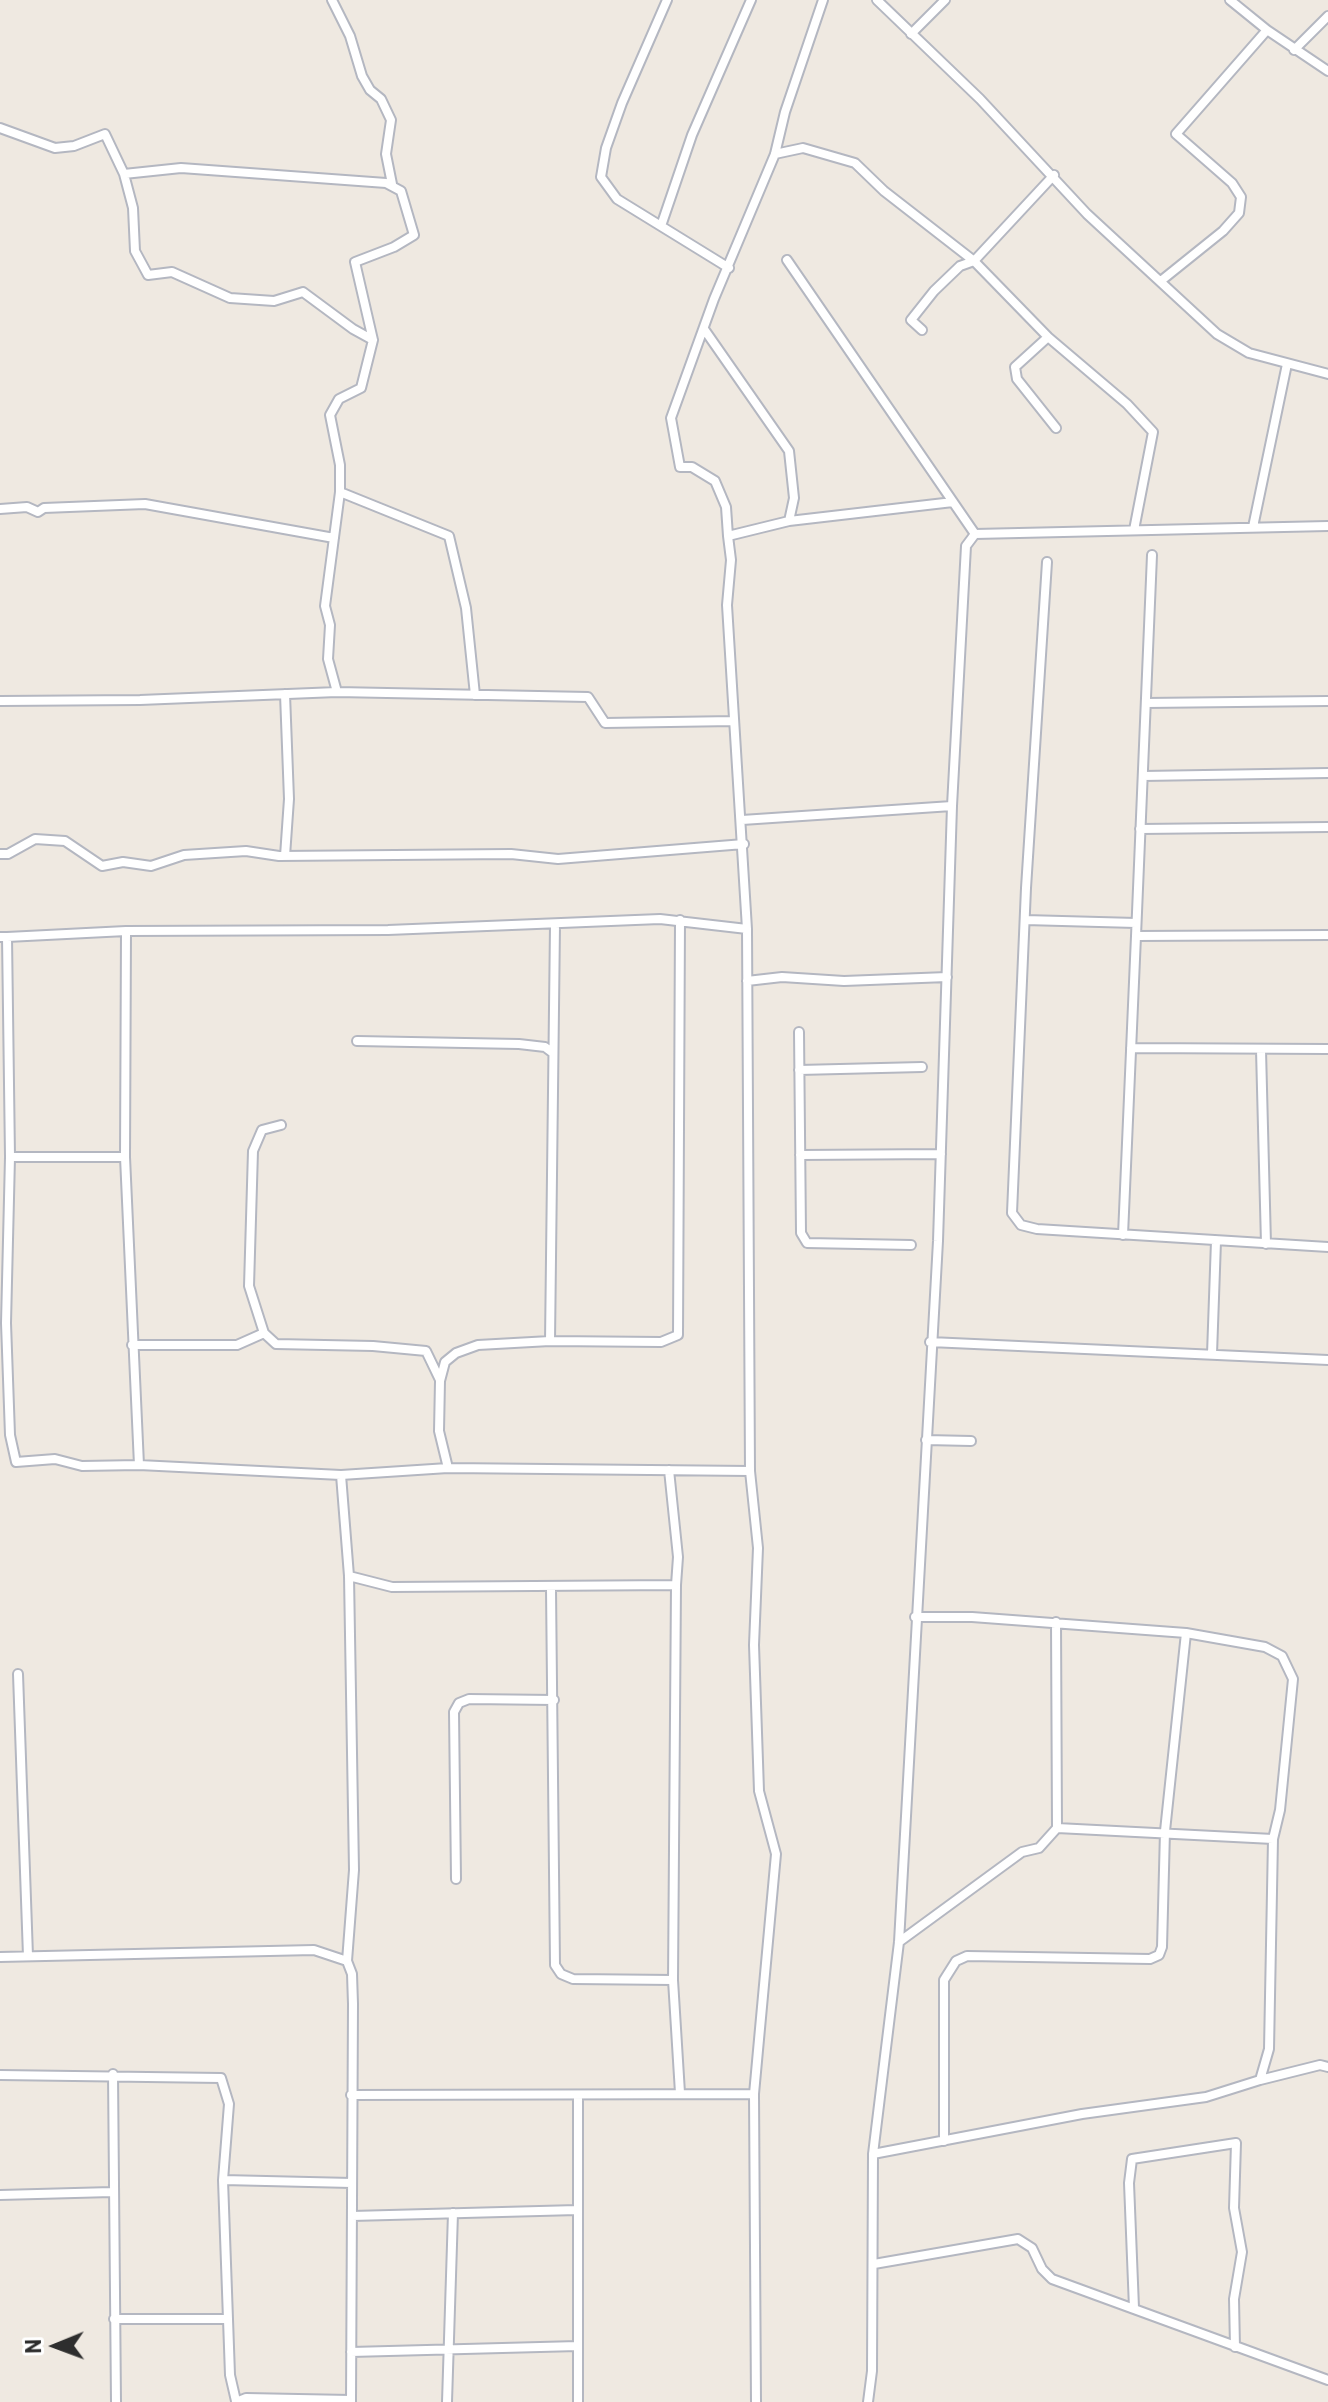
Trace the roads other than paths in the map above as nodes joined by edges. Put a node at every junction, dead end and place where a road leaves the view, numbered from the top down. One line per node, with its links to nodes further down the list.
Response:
1 (332, 0): 17 (street)
2 (667, 0): 18 (street)
3 (751, 0): 18 (street)
4 (823, 0): 14 (street)
5 (877, 0): 10 (street)
6 (945, 0): 10 (street)
7 (1238, 2): 9 (street)
8 (1328, 16): 11 (street)
9 (1267, 30): 11 (street); 22 (street)
10 (911, 34): 16 (street)
11 (1294, 50): 12 (street)
12 (1328, 71)
13 (0, 128): 15 (street)
14 (775, 154): 20 (street); 21 (street)
15 (124, 174): 17 (street); 26 (street)
16 (1054, 175): 20 (street); 22 (street)
17 (392, 184): 26 (street)
18 (661, 226): 21 (street)
19 (787, 260): 31 (street)
20 (974, 261): 24 (street); 25 (street)
21 (729, 268): 23 (street)
22 (1162, 280): 27 (street)
23 (704, 329): 33 (street); 38 (street)
24 (922, 330)
25 (1048, 337): 29 (street); 36 (street)
26 (373, 340): 30 (street)
27 (1287, 364): 28 (street); 35 (street)
28 (1328, 374)
29 (1056, 428)
30 (340, 492): 39 (street); 44 (street)
31 (953, 502): 33 (street); 37 (street)
32 (0, 509): 39 (street)
33 (789, 521): 38 (street)
34 (1328, 526): 35 (street)
35 (1253, 527): 36 (street)
36 (1134, 530): 37 (street)
37 (975, 534): 51 (street)
38 (728, 536): 48 (street)
39 (334, 538): 42 (street)
40 (1152, 555): 47 (street)
41 (1047, 562): 59 (street)
42 (337, 692): 43 (street); 44 (street)
43 (285, 694): 45 (street); 57 (street)
44 (475, 695): 48 (street)
45 (0, 701)
46 (1328, 701): 47 (street)
47 (1146, 703): 50 (street)
48 (734, 721): 52 (street)
49 (1328, 773): 50 (street)
50 (1143, 776): 54 (street)
51 (952, 806): 52 (street); 67 (street)
52 (742, 820): 55 (street)
53 (1328, 827): 54 (street)
54 (1140, 829): 60 (street)
55 (744, 844): 57 (street); 62 (street)
56 (0, 854): 57 (street)
57 (285, 856)
58 (680, 920): 61 (street); 62 (street); 89 (street)
59 (1025, 920): 60 (street); 82 (street)
60 (1136, 923): 65 (street)
61 (555, 925): 63 (street); 74 (street)
62 (747, 929): 68 (street)
63 (126, 931): 66 (street); 81 (street)
64 (1328, 935): 65 (street)
65 (1136, 936): 71 (street)
66 (3, 937): 80 (street)
67 (947, 977): 68 (street); 78 (street)
68 (747, 981): 100 (street)
69 (799, 1032): 76 (street)
70 (357, 1041): 74 (street)
71 (1131, 1048): 73 (street); 82 (street)
72 (1328, 1049): 73 (street)
73 (1261, 1050): 84 (street)
74 (553, 1053): 89 (street)
75 (922, 1067): 76 (street)
76 (799, 1070): 79 (street)
77 (281, 1125): 88 (street)
78 (941, 1154): 79 (street); 90 (street)
79 (800, 1155): 85 (street)
80 (10, 1157): 81 (street); 87 (street)
81 (125, 1157): 91 (street)
82 (1123, 1235): 83 (street)
83 (1216, 1241): 84 (street); 92 (street)
84 (1266, 1244): 86 (street)
85 (911, 1245)
86 (1328, 1247)
87 (3, 1325): 97 (street)
88 (264, 1333): 91 (street); 94 (street)
89 (550, 1341): 94 (street)
90 (930, 1342): 92 (street); 95 (street)
91 (132, 1345): 97 (street)
92 (1212, 1354): 93 (street)
93 (1328, 1360)
94 (440, 1381): 98 (street)
95 (926, 1440): 96 (street); 105 (street)
96 (971, 1441)
97 (139, 1465): 101 (street)
98 (448, 1468): 99 (street); 101 (street)
99 (669, 1470): 100 (street); 103 (street)
100 (750, 1471): 124 (street)
101 (341, 1475): 102 (street)
102 (349, 1576): 104 (street); 117 (street)
103 (676, 1585): 104 (street); 118 (street)
104 (551, 1589): 109 (street)
105 (915, 1617): 106 (street); 114 (street)
106 (1056, 1622): 107 (street); 110 (street)
107 (1186, 1633): 111 (street); 112 (street)
108 (18, 1674): 115 (street)
109 (554, 1700): 113 (street); 118 (street)
110 (1057, 1828): 111 (street); 114 (street)
111 (1165, 1831): 112 (street); 127 (street)
112 (1273, 1839): 122 (street)
113 (456, 1879)
114 (899, 1942): 128 (street)
115 (28, 1956): 116 (street); 117 (street)
116 (0, 1957)
117 (347, 1961): 125 (street)
118 (673, 1980): 123 (street)
119 (1328, 2067): 122 (street)
120 (113, 2074): 121 (street); 129 (street); 131 (street)
121 (0, 2075)
122 (1260, 2080): 127 (street)
123 (680, 2093): 124 (street); 126 (street)
124 (754, 2094): 150 (street)
125 (351, 2095): 126 (street); 130 (street)
126 (578, 2095): 133 (street)
127 (944, 2141): 128 (street)
128 (873, 2154): 136 (street)
129 (223, 2180): 130 (street); 139 (street)
130 (352, 2183): 135 (street)
131 (112, 2192): 132 (street); 138 (street)
132 (0, 2195)
133 (577, 2210): 134 (street); 140 (street)
134 (453, 2213): 135 (street); 142 (street)
135 (352, 2216): 143 (street)
136 (874, 2264): 137 (street); 151 (street)
137 (1134, 2308): 141 (street); 141 (street)
138 (114, 2319): 139 (street); 146 (street)
139 (228, 2319): 147 (street)
140 (578, 2346): 142 (street); 149 (street)
141 (1235, 2347): 144 (street)
142 (447, 2350): 143 (street); 148 (street)
143 (351, 2352): 145 (street)
144 (1328, 2380)
145 (351, 2401): 147 (street)
146 (116, 2402)
147 (236, 2402)
148 (447, 2402)
149 (578, 2402)
150 (756, 2402)
151 (868, 2402)

